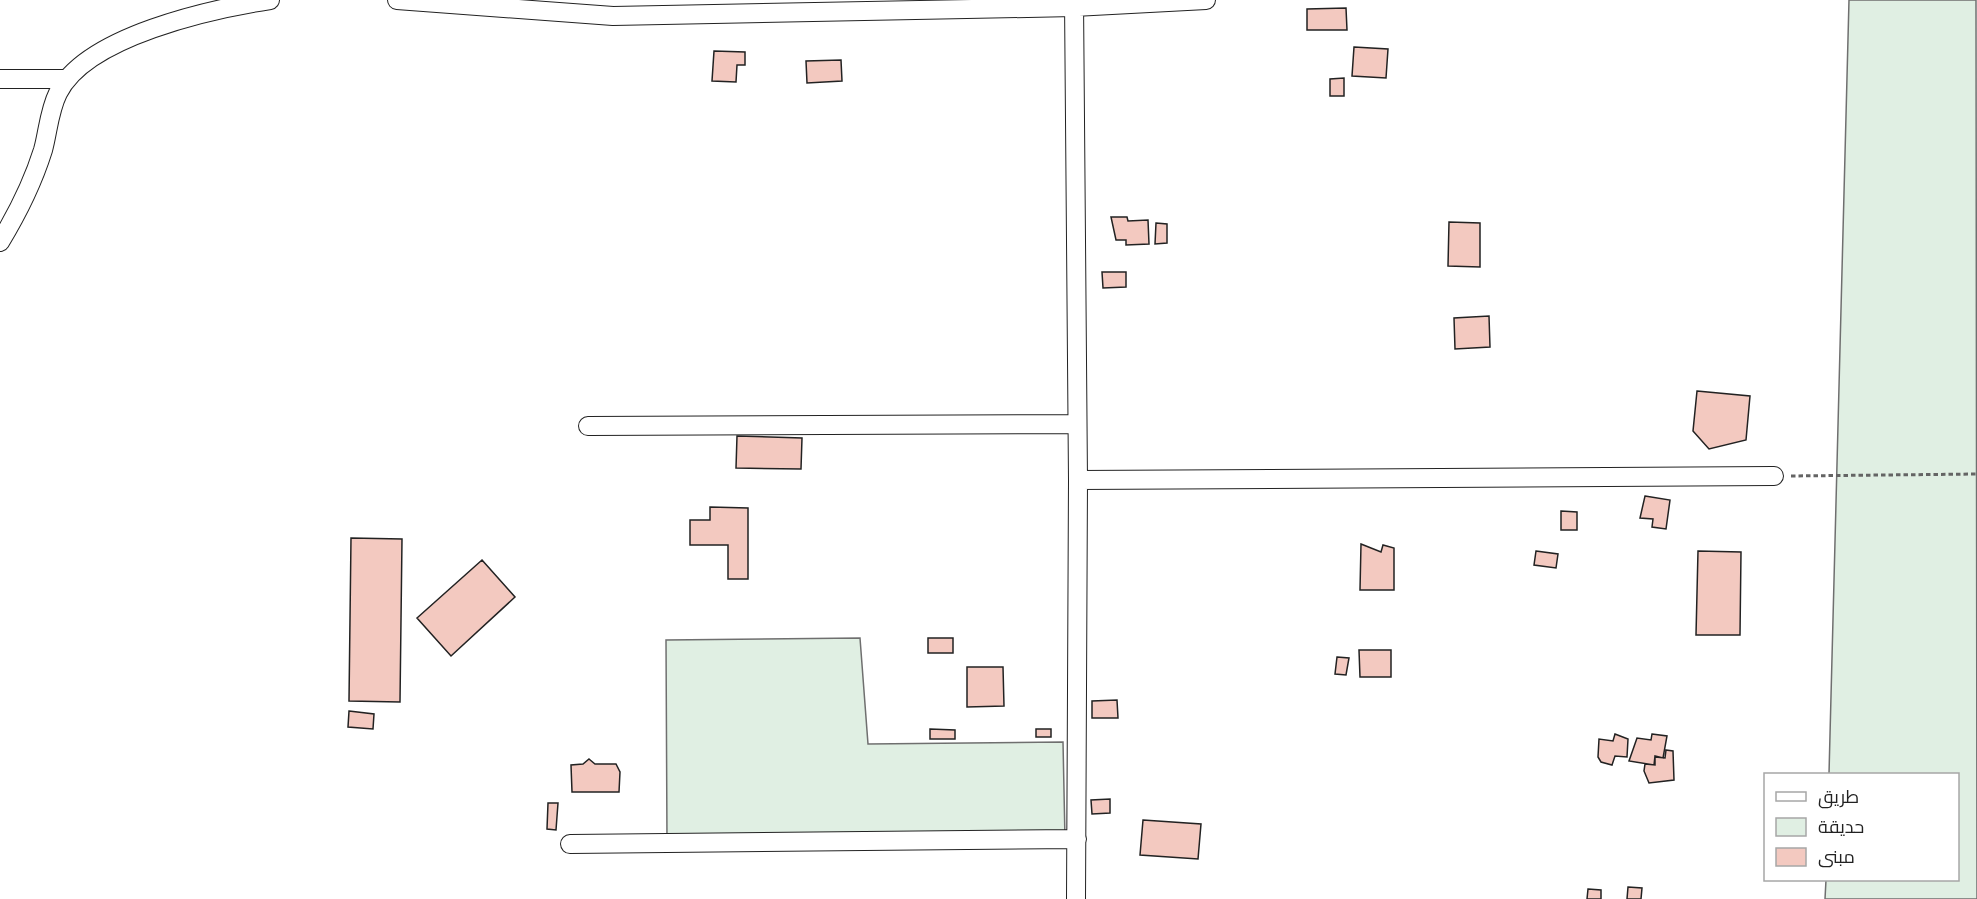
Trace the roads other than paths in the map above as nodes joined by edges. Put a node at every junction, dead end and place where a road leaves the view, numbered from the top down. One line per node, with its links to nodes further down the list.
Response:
1 (270, 0): 7 (street)
2 (398, 0): 5 (street)
3 (1206, 0): 4 (street)
4 (1074, 3): 5 (street); 9 (street)
5 (821, 6)
6 (0, 79): 7 (street)
7 (66, 79): 8 (street)
8 (0, 242)
9 (1077, 423): 10 (street); 12 (street)
10 (588, 426)
11 (1774, 476): 12 (street)
12 (1078, 480): 13 (street)
13 (1077, 839): 14 (street); 15 (street)
14 (570, 843)
15 (1077, 899)

